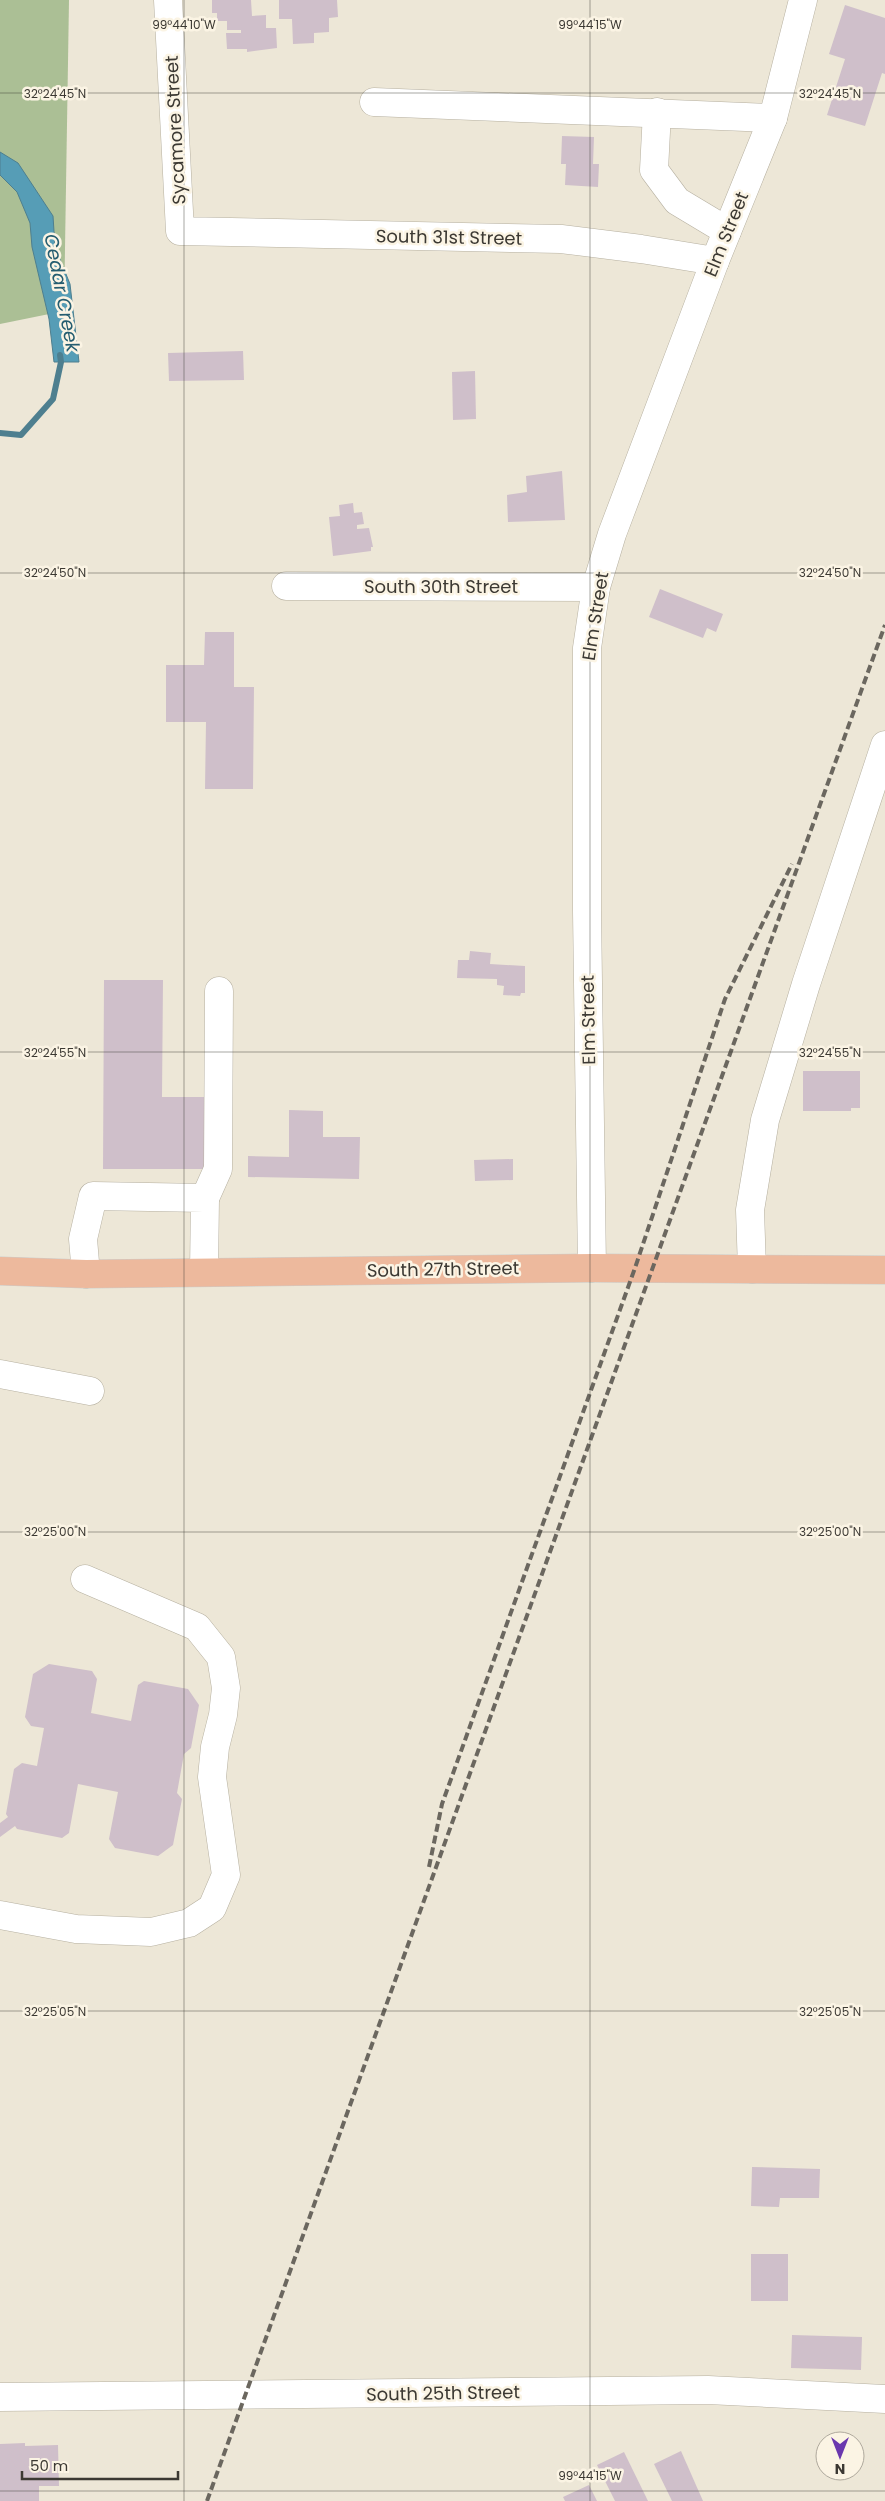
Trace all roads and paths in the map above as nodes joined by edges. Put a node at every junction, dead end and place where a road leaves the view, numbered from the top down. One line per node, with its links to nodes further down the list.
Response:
1 (168, 0): 6 (street, Sycamore Street)
2 (803, 0): 5 (street, Elm Street)
3 (374, 102): 4 (street)
4 (657, 112): 5 (street); 7 (street)
5 (773, 118): 7 (street, Elm Street)
6 (180, 231): 8 (street, South 31st Street)
7 (727, 231): 8 (street, Elm Street)
8 (715, 261): 10 (street, Elm Street)
9 (286, 586): 10 (street, South 30th Street)
10 (596, 587): 14 (street, Elm Street)
11 (885, 745): 15 (street)
12 (218, 991): 13 (street)
13 (205, 1198): 18 (street); 19 (street)
14 (592, 1268): 15 (main road, South 27th Street); 18 (main road, South 27th Street)
15 (752, 1269): 16 (main road, South 27th Street)
16 (885, 1270)
17 (0, 1271): 19 (main road, South 27th Street)
18 (204, 1272): 19 (main road, South 27th Street)
19 (86, 1274)
20 (0, 1374): 21 (street)
21 (90, 1391)
22 (85, 1579): 23 (street)
23 (0, 1915)
24 (0, 2398): 25 (street, South 25th Street)
25 (885, 2399)

